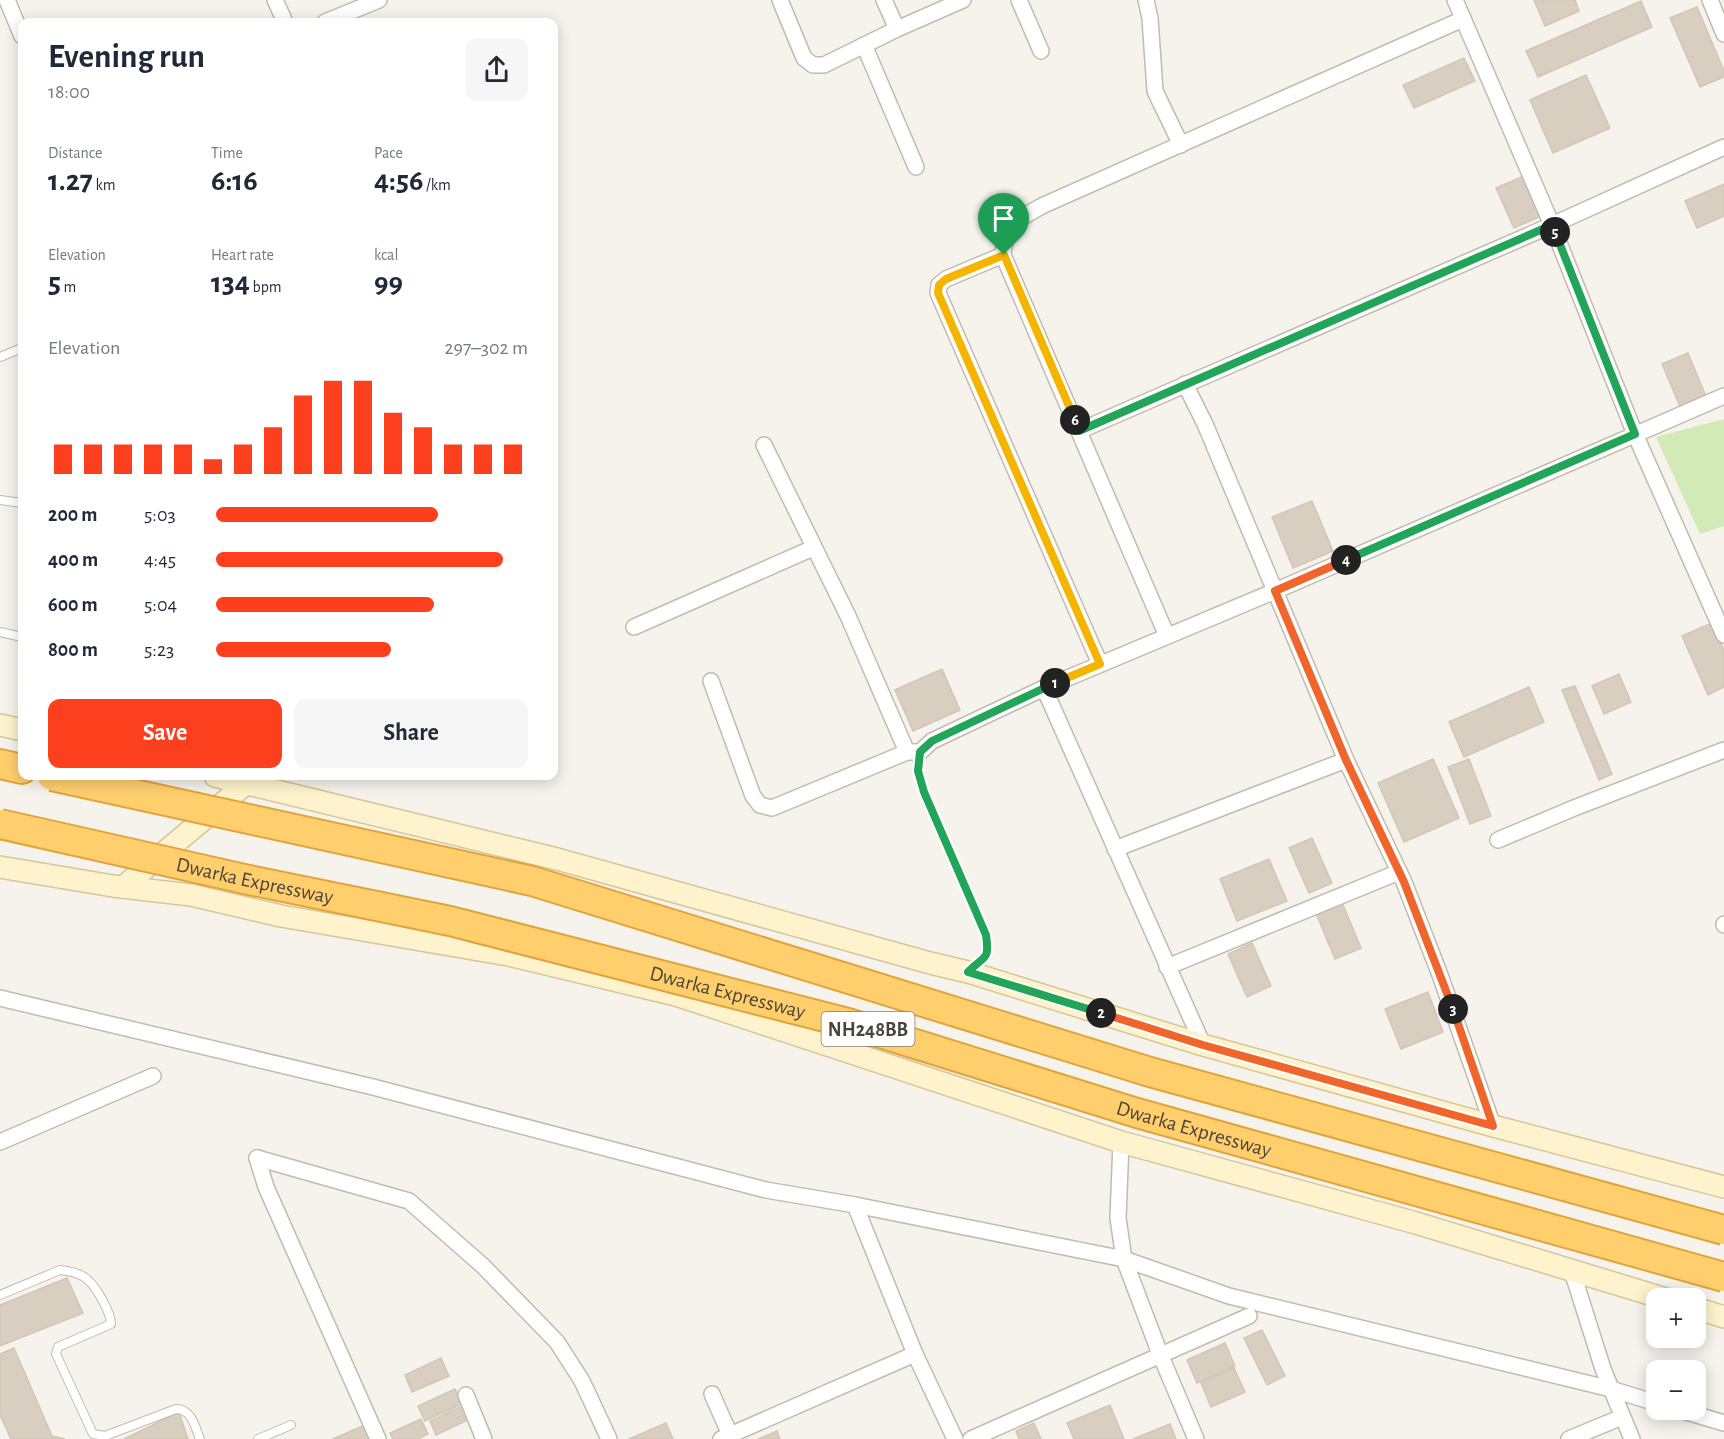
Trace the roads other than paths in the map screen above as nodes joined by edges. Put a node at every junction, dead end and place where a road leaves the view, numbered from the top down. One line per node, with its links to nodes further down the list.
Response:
1 (7, 0): 14 (street)
2 (275, 0): 11 (street)
3 (379, 0): 12 (street)
4 (780, 0): 17 (street)
5 (884, 0): 15 (street)
6 (963, 0): 15 (street)
7 (1019, 0): 18 (street)
8 (1146, 0): 19 (street)
9 (1455, 0): 13 (street)
10 (1710, 0): 16 (street)
11 (283, 18)
12 (335, 18)
13 (1463, 20): 19 (street); 22 (street)
14 (18, 26)
15 (897, 29): 17 (street)
16 (1724, 34)
17 (864, 45): 21 (street)
18 (1041, 51)
19 (1181, 145): 23 (street)
20 (1724, 147): 22 (street)
21 (916, 167)
22 (1552, 225): 26 (street); 29 (street)
23 (1004, 255): 28 (street); 40 (street)
24 (18, 350): 25 (lane)
25 (0, 357)
26 (1185, 384): 28 (street); 34 (street)
27 (1724, 396): 29 (street)
28 (1079, 431): 39 (street)
29 (1635, 434): 34 (street); 37 (street)
30 (764, 445): 33 (street)
31 (0, 500): 32 (lane)
32 (18, 502)
33 (813, 548): 35 (street); 46 (street)
34 (1275, 591): 39 (street); 47 (street)
35 (634, 627)
36 (0, 632): 38 (lane)
37 (1724, 635)
38 (18, 636)
39 (1167, 636): 40 (street)
40 (1100, 664): 42 (street)
41 (711, 681): 46 (street)
42 (1044, 688): 46 (street); 55 (street)
43 (0, 725): 44 (street)
44 (18, 729)
45 (1724, 750): 54 (street)
46 (913, 752): 60 (lane)
47 (1346, 760): 55 (street); 57 (street)
48 (0, 764): 49 (highway)
49 (18, 768)
50 (70, 780): 69 (highway, Dwarka Expressway / NH248BB, bridge)
51 (248, 780): 58 (street)
52 (253, 780): 60 (street)
53 (0, 824): 72 (highway, Dwarka Expressway / NH248BB, bridge)
54 (1498, 840)
55 (1115, 849): 59 (street)
56 (0, 867): 58 (street)
57 (1399, 872): 59 (street); 64 (street)
58 (123, 887): 66 (street)
59 (1167, 967): 62 (street)
60 (968, 972): 62 (street)
61 (3, 1002): 68 (street)
62 (1203, 1045): 64 (street)
63 (153, 1076): 65 (street)
64 (1493, 1126): 67 (street)
65 (0, 1142)
66 (1121, 1142): 70 (street); 71 (street)
67 (1724, 1187)
68 (855, 1205): 70 (street); 78 (street)
69 (1724, 1230)
70 (1124, 1259): 79 (street); 80 (street)
71 (1572, 1271): 73 (street); 80 (street)
72 (1724, 1277)
73 (1646, 1293)
74 (0, 1295): 89 (lane)
75 (1706, 1311): 77 (street)
76 (1249, 1316): 79 (street)
77 (1724, 1317)
78 (915, 1354): 88 (street); 94 (street)
79 (1160, 1354): 95 (street); 96 (street)
80 (1611, 1389): 83 (street); 84 (street)
81 (712, 1394): 88 (street)
82 (466, 1395): 92 (street)
83 (1646, 1400)
84 (1622, 1417): 97 (street); 98 (street)
85 (1706, 1418): 86 (street)
86 (1724, 1424)
87 (291, 1425): 90 (lane)
88 (726, 1437)
89 (200, 1439)
90 (258, 1439)
91 (378, 1439): 93 (street)
92 (484, 1439)
93 (609, 1439)
94 (955, 1439)
95 (971, 1439)
96 (1196, 1439)
97 (1569, 1439)
98 (1632, 1439)

